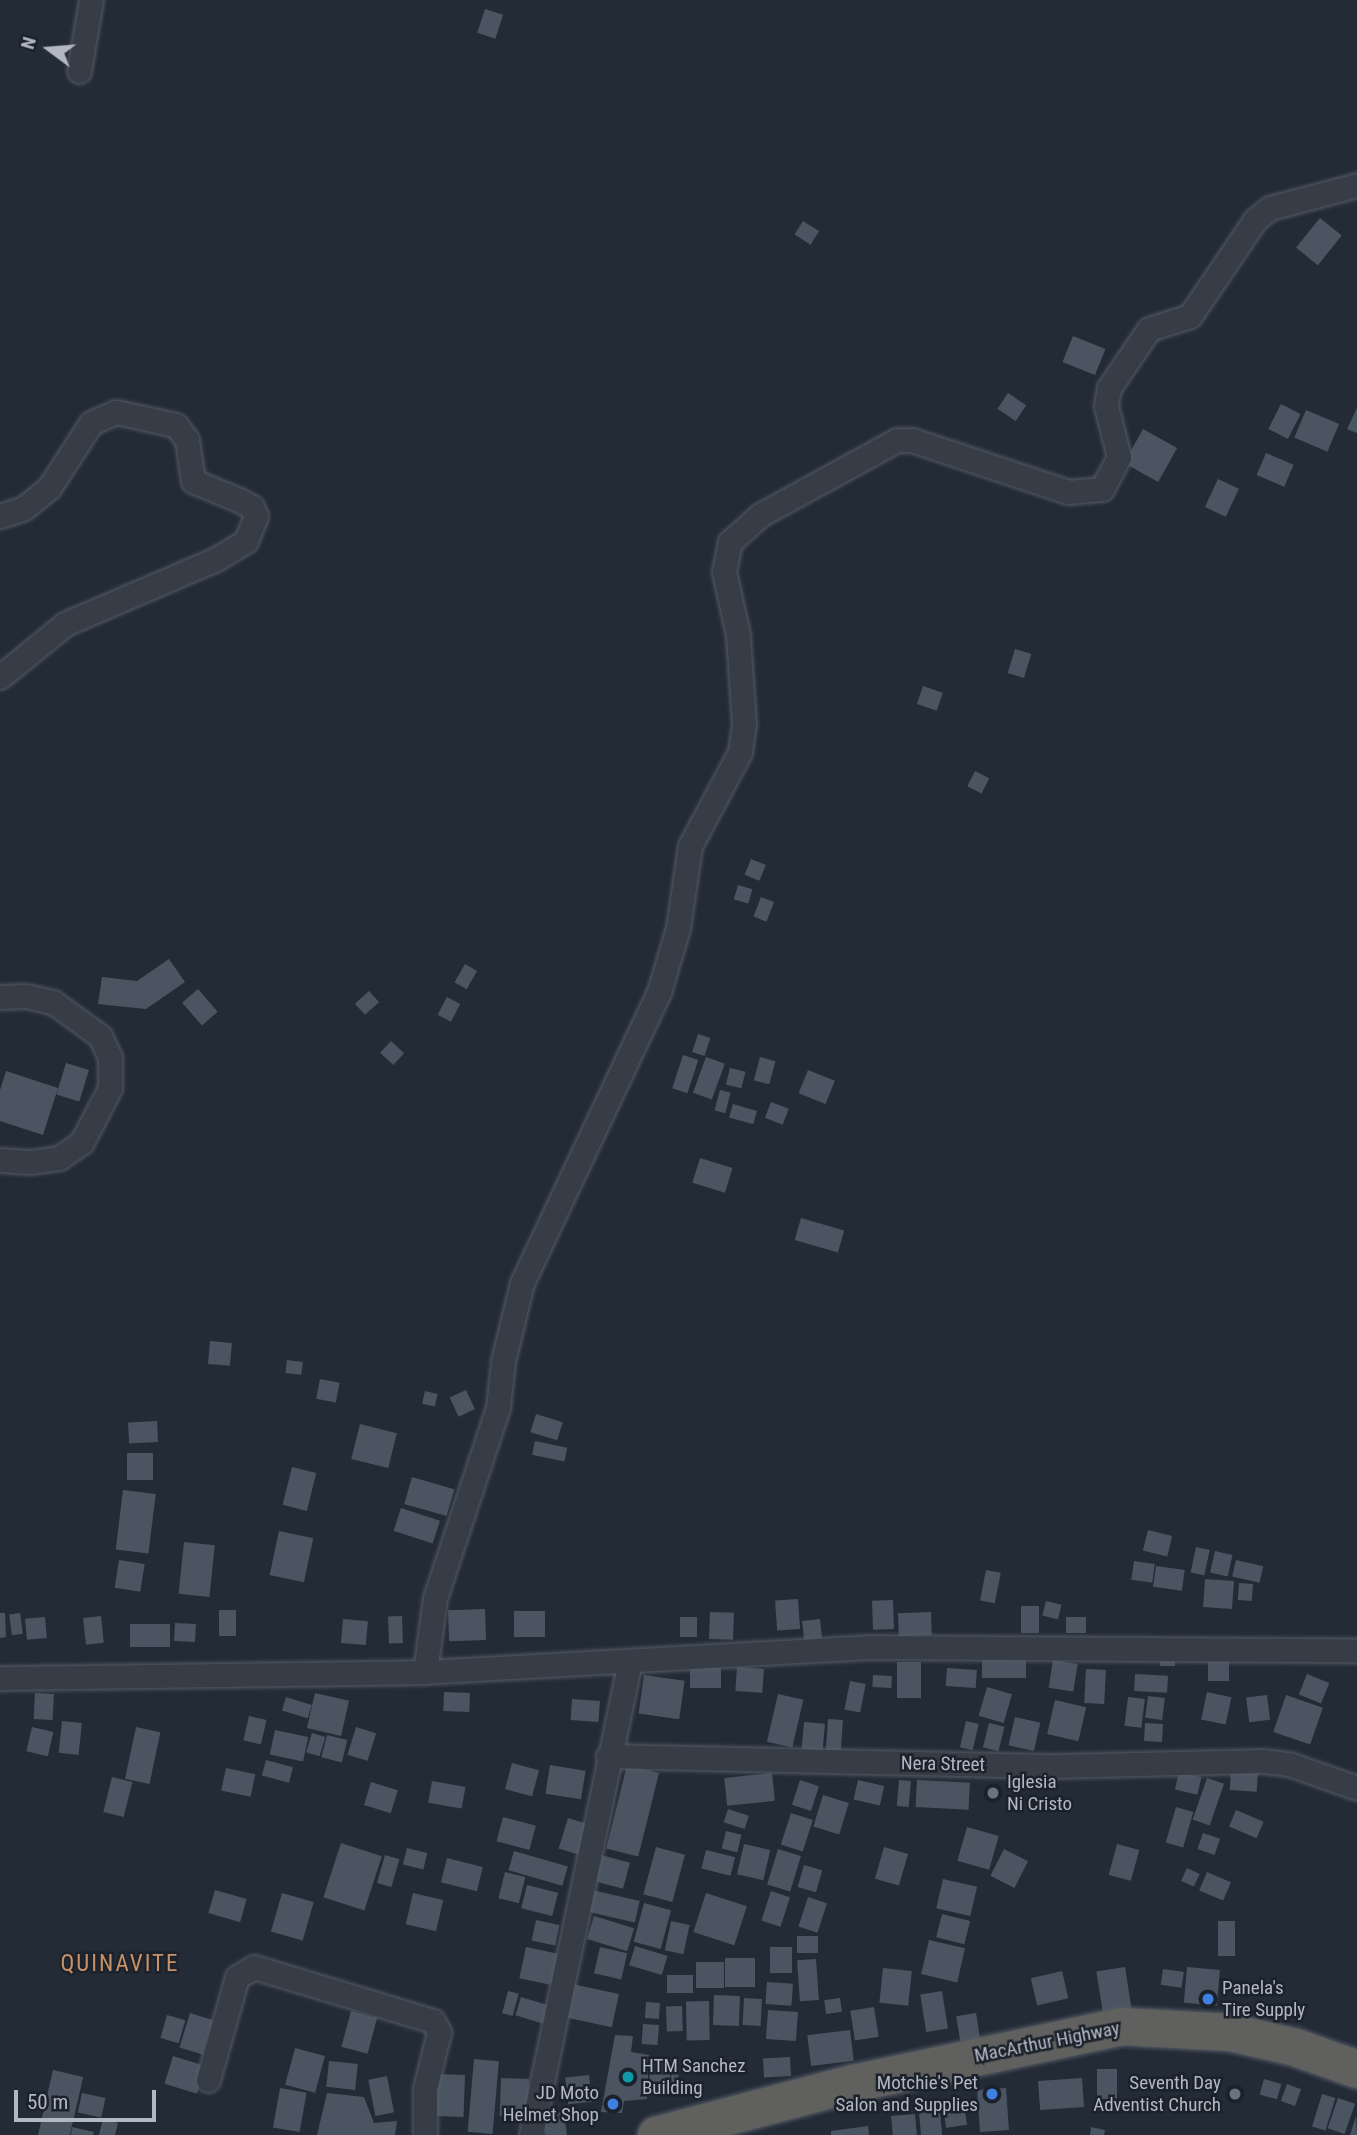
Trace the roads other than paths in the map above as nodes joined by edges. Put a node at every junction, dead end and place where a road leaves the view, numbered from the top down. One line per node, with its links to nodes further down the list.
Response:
1 (91, 0): 2 (street)
2 (79, 71)
3 (1357, 185): 10 (street)
4 (0, 516): 5 (street)
5 (0, 677)
6 (0, 996): 7 (street)
7 (0, 1160)
8 (1357, 1650): 9 (street)
9 (631, 1663): 10 (street); 12 (street)
10 (425, 1672): 11 (street)
11 (0, 1678)
12 (608, 1756): 13 (street, Nera Street); 17 (street)
13 (1357, 1788)
14 (1357, 2069): 18 (highway, MacArthur Highway)
15 (208, 2080): 16 (street)
16 (425, 2135)
17 (531, 2135)
18 (656, 2135)

